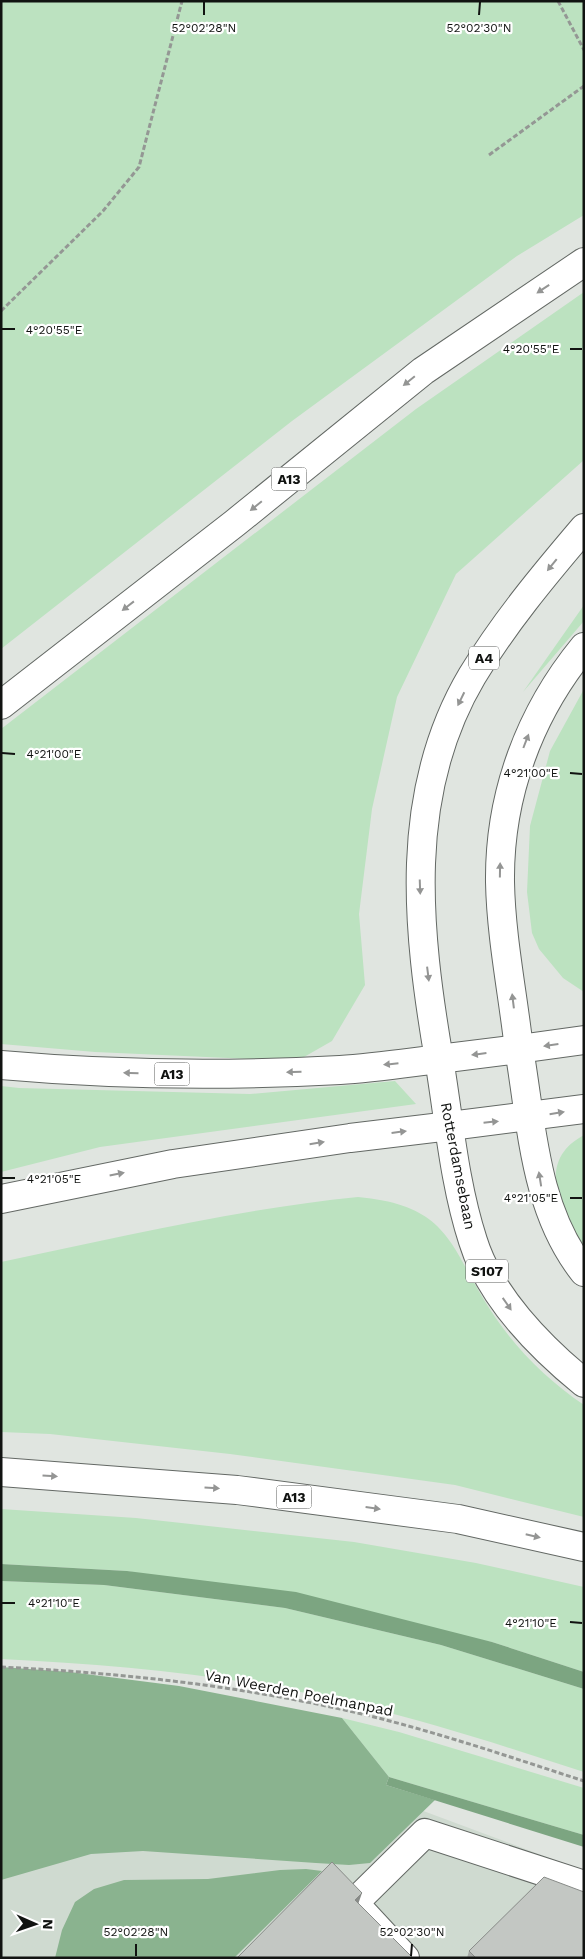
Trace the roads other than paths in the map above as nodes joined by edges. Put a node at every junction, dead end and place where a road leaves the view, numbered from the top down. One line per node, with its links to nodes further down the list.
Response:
1 (584, 262): 4 (main road, A13, one-way to 4)
2 (584, 528): 7 (main road, A4, one-way to 7)
3 (584, 647): 6 (main road, one-way to 3)
4 (1, 705)
5 (584, 1040): 6 (main road, one-way to 6)
6 (519, 1049): 7 (main road, one-way to 7); 10 (main road)
7 (439, 1059): 8 (main road, A13, one-way to 8); 11 (main road, Rotterdamsebaan / S107)
8 (1, 1065)
9 (584, 1109): 10 (main road, one-way to 9)
10 (531, 1117): 11 (main road, one-way to 10); 13 (main road, one-way to 10)
11 (450, 1126): 12 (main road, one-way to 11); 14 (main road, Rotterdamsebaan / S107, one-way to 14)
12 (1, 1199)
13 (584, 1272)
14 (584, 1383)
15 (1, 1472): 16 (main road, A13, one-way to 16)
16 (584, 1547)
17 (584, 1885): 18 (main road)
18 (405, 1958)

